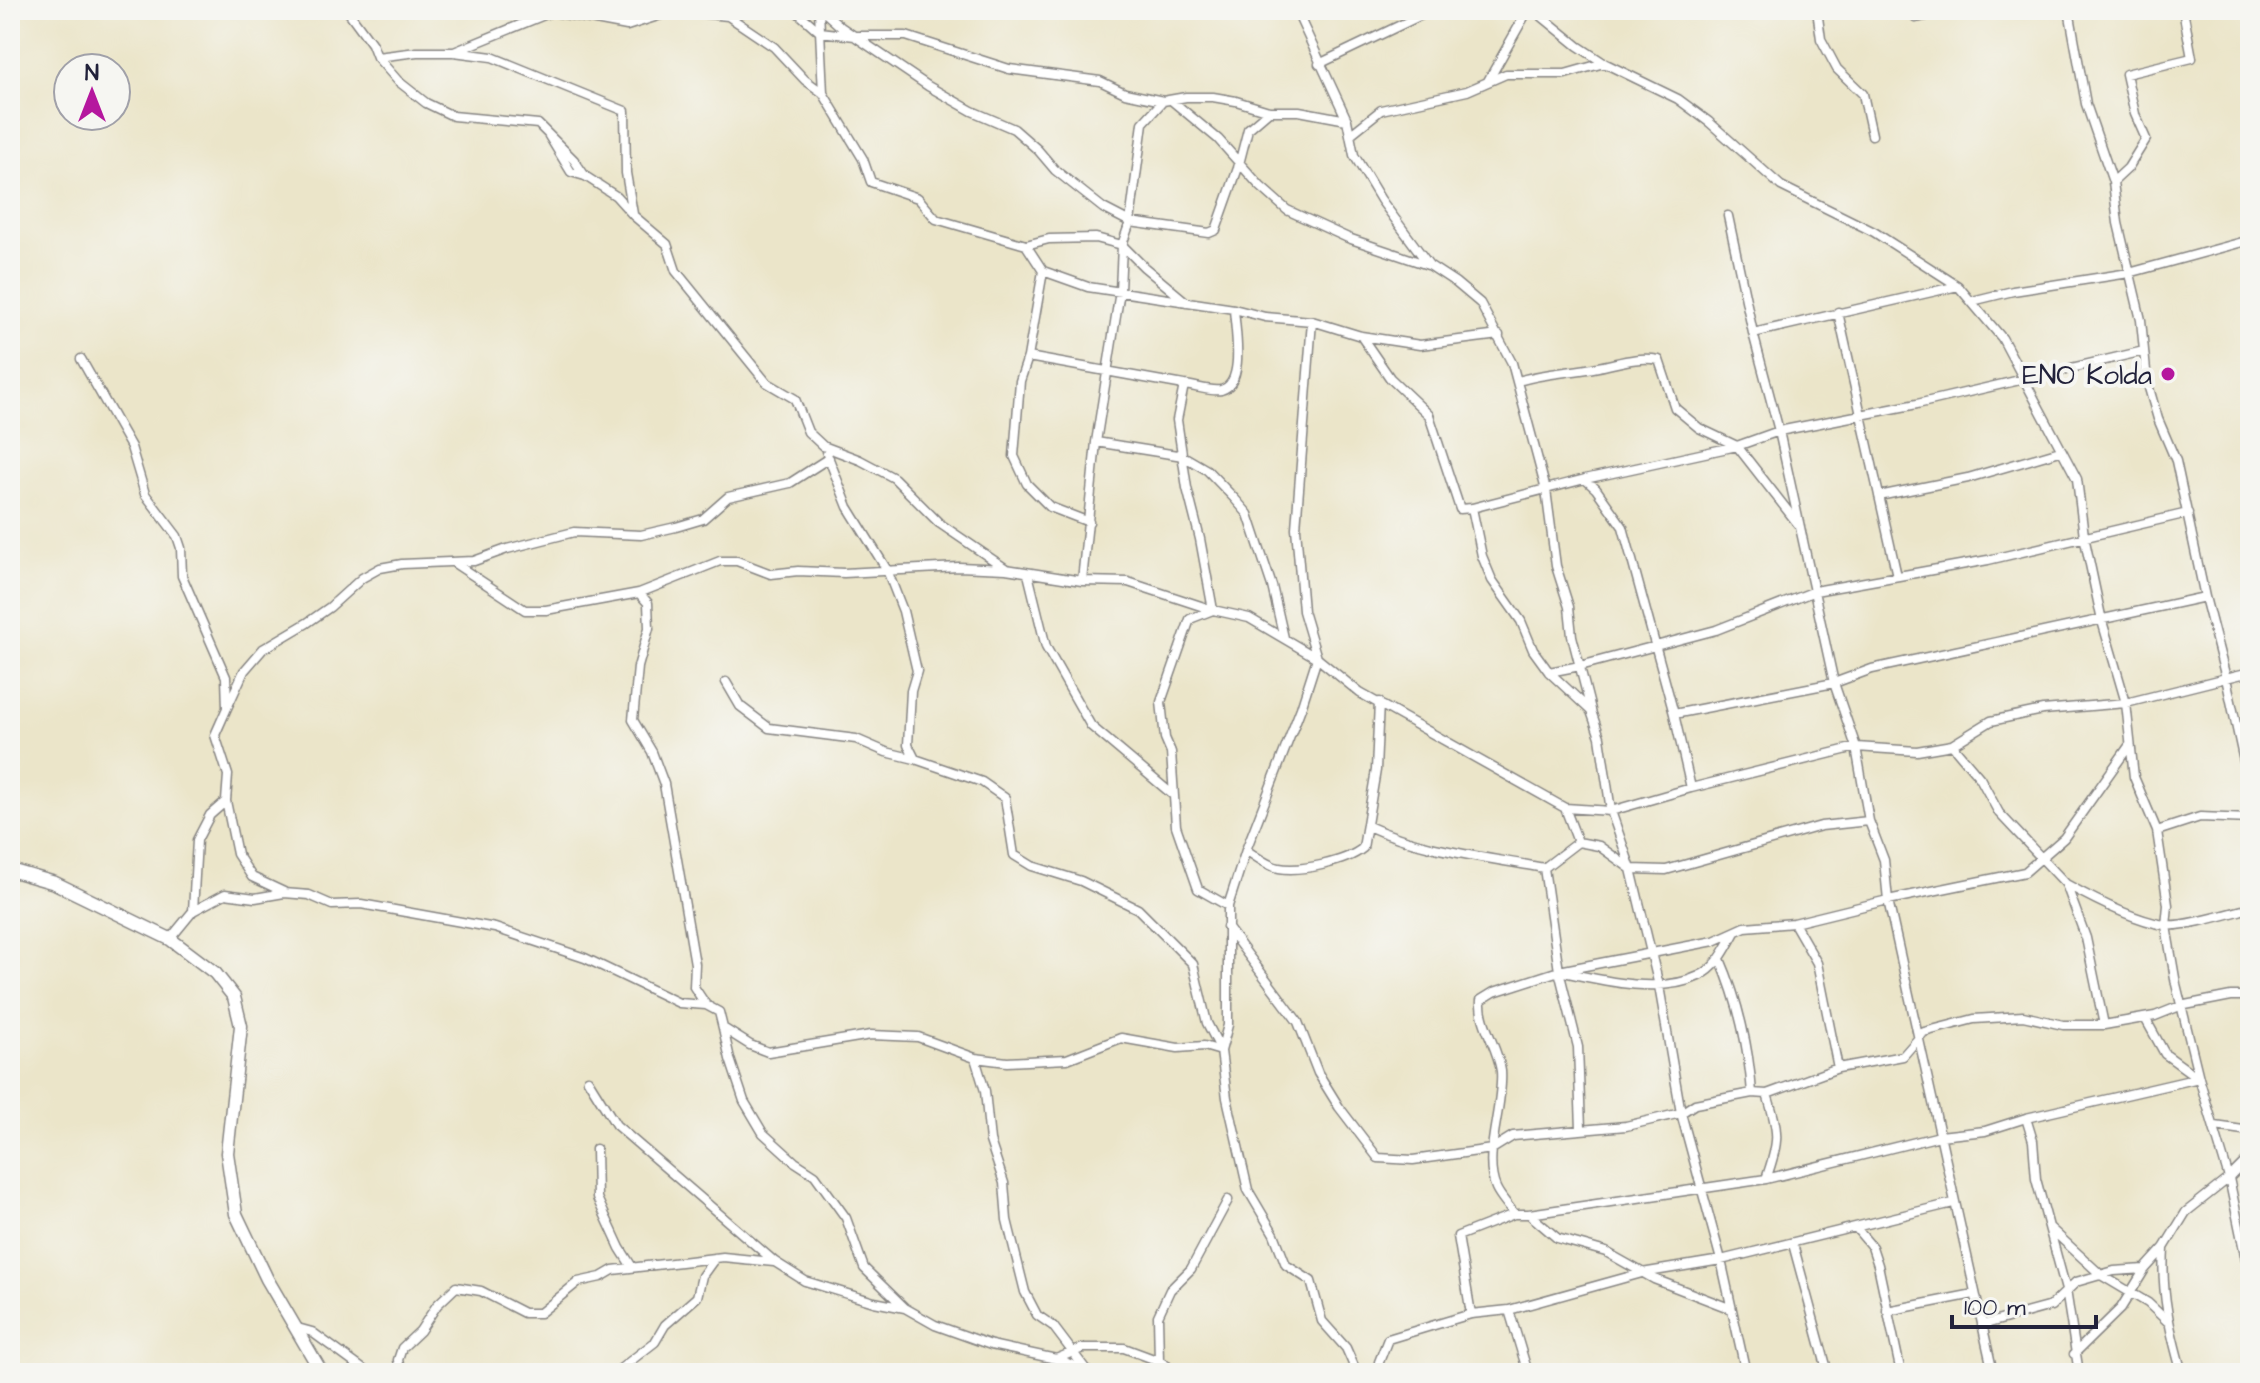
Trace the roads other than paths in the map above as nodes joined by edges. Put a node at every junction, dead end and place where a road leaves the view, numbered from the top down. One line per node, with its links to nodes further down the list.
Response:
1 (347, 10): 18 (street)
2 (752, 10): 13 (street)
3 (795, 10): 15 (street)
4 (820, 10): 15 (street); 16 (street)
5 (1296, 10): 20 (street)
6 (1432, 10): 20 (street)
7 (1531, 10): 19 (street); 21 (street)
8 (1817, 10): 27 (street)
9 (1955, 10): 14 (street)
10 (2069, 10): 29 (street)
11 (2183, 10): 29 (street)
12 (546, 11): 13 (street); 17 (street)
13 (728, 16): 22 (street)
14 (1915, 18)
15 (820, 32): 16 (street); 22 (street)
16 (855, 36): 23 (street); 32 (street)
17 (454, 52): 18 (street); 30 (street)
18 (377, 57): 30 (street)
19 (1604, 63): 21 (street); 39 (street)
20 (1319, 64): 25 (street)
21 (1487, 81): 26 (street)
22 (823, 93): 34 (street)
23 (1167, 100): 24 (street); 28 (street); 32 (street)
24 (1269, 111): 25 (street); 28 (street)
25 (1347, 120): 26 (street)
26 (1351, 134): 36 (street)
27 (1872, 135)
28 (1239, 164): 32 (street); 36 (street)
29 (2113, 182): 38 (street)
30 (634, 216): 59 (street)
31 (1728, 216): 46 (street)
32 (1130, 222): 35 (street)
33 (2250, 240): 38 (street)
34 (1026, 245): 35 (street); 37 (street)
35 (1122, 245): 40 (street); 42 (street)
36 (1429, 265): 47 (street)
37 (1043, 271): 40 (street); 50 (street)
38 (2129, 273): 41 (street); 49 (street)
39 (1958, 286): 41 (street); 44 (street)
40 (1120, 291): 42 (street); 52 (street)
41 (1972, 301): 53 (street)
42 (1187, 303): 43 (street)
43 (1234, 309): 45 (street); 55 (street)
44 (1838, 312): 46 (street); 56 (street)
45 (1312, 321): 48 (street); 85 (street)
46 (1753, 333): 57 (street)
47 (1499, 335): 48 (street); 54 (street)
48 (1361, 336): 67 (street)
49 (2144, 351): 53 (street); 68 (street)
50 (1028, 357): 52 (street); 69 (street)
51 (81, 359): 94 (street)
52 (1106, 371): 55 (street); 58 (street)
53 (2025, 380): 56 (street); 61 (street)
54 (1518, 381): 60 (street); 65 (street)
55 (1184, 385): 62 (street)
56 (1861, 415): 57 (street); 66 (street)
57 (1779, 431): 60 (street); 70 (street)
58 (1096, 442): 62 (street); 69 (street)
59 (823, 446): 63 (street); 73 (street)
60 (1737, 446): 64 (street); 70 (street)
61 (2060, 451): 66 (street); 71 (street)
62 (1183, 456): 81 (street); 83 (street)
63 (829, 458): 72 (street); 74 (street)
64 (1585, 479): 65 (street); 84 (street)
65 (1546, 490): 67 (street); 86 (street)
66 (1879, 496): 76 (street)
67 (1472, 508): 87 (street)
68 (2188, 513): 71 (street); 80 (street)
69 (1089, 522): 77 (street)
70 (1801, 528): 78 (street)
71 (2084, 536): 76 (street); 82 (street)
72 (454, 563): 79 (street); 94 (street)
73 (1006, 569): 74 (street); 75 (street)
74 (887, 570): 79 (street); 100 (street)
75 (1028, 574): 77 (street); 103 (street)
76 (1897, 576): 78 (street)
77 (1082, 581): 81 (street)
78 (1815, 591): 84 (street); 91 (street)
79 (639, 593): 133 (street)
80 (2205, 597): 82 (street); 89 (street)
81 (1213, 610): 83 (street); 103 (street)
82 (2102, 621): 91 (street); 93 (street)
83 (1284, 638): 85 (street)
84 (1657, 646): 86 (street); 96 (street)
85 (1317, 658): 92 (street); 112 (street)
86 (1580, 666): 87 (street); 95 (street)
87 (1549, 672): 95 (street)
88 (2250, 672): 89 (street)
89 (2226, 678): 93 (street); 102 (street)
90 (726, 682): 100 (street)
91 (1834, 683): 96 (street); 99 (street)
92 (1379, 702): 105 (street); 109 (street)
93 (2126, 703): 97 (street); 98 (street)
94 (227, 708): 104 (street)
95 (1591, 711): 106 (street)
96 (1674, 714): 101 (street)
97 (1952, 745): 99 (street); 113 (street)
98 (2129, 746): 110 (street); 113 (street)
99 (1856, 747): 101 (street); 108 (street)
100 (915, 759): 139 (street)
101 (1691, 788): 106 (street)
102 (2250, 789)
103 (1173, 795): 120 (street)
104 (226, 801): 118 (street); 122 (street)
105 (1565, 808): 106 (street); 111 (street)
106 (1611, 811): 115 (street)
107 (2250, 819): 110 (street)
108 (1869, 821): 115 (street); 119 (street)
109 (1368, 826): 112 (street); 114 (street)
110 (2157, 831): 124 (street)
111 (1578, 842): 114 (street); 115 (street)
112 (1246, 850): 120 (street)
113 (2043, 858): 117 (street); 119 (street)
114 (1544, 868): 130 (street)
115 (1631, 869): 128 (street)
116 (10, 870): 127 (main road)
117 (2066, 884): 124 (street); 136 (street)
118 (284, 893): 122 (street); 133 (street)
119 (1888, 900): 123 (street); 138 (street)
120 (1228, 906): 125 (street)
121 (2250, 908): 124 (street)
122 (193, 911): 127 (street)
123 (1794, 923): 126 (street); 141 (street)
124 (2166, 926): 134 (street)
125 (1227, 927): 139 (street); 153 (street)
126 (1735, 933): 128 (street); 129 (street)
127 (170, 939): 184 (main road)
128 (1650, 953): 130 (street); 131 (street)
129 (1720, 959): 131 (street); 144 (street)
130 (1559, 971): 131 (street); 149 (street); 153 (street)
131 (1659, 986): 146 (street)
132 (2250, 996): 134 (street)
133 (706, 1005): 137 (street)
134 (2180, 1006): 135 (street); 142 (street)
135 (2145, 1018): 136 (street); 142 (street)
136 (2104, 1025): 138 (street)
137 (723, 1028): 140 (street); 177 (street)
138 (1919, 1040): 141 (street); 151 (street)
139 (1221, 1051): 140 (street); 196 (street)
140 (975, 1058): 185 (street)
141 (1838, 1068): 145 (street)
142 (2199, 1078): 147 (street); 148 (street)
143 (588, 1080): 168 (street)
144 (1752, 1093): 145 (street); 146 (street)
145 (1767, 1094): 156 (street)
146 (1681, 1113): 149 (street); 157 (street)
147 (2026, 1118): 151 (street); 162 (street)
148 (2215, 1126): 150 (street); 155 (street)
149 (1581, 1129): 153 (street)
150 (2250, 1131)
151 (1940, 1136): 156 (street); 159 (street)
152 (596, 1149): 169 (street)
153 (1492, 1149): 160 (street)
154 (2250, 1157): 155 (street)
155 (2229, 1178): 165 (street); 173 (street)
156 (1766, 1179): 157 (street)
157 (1700, 1187): 161 (street); 167 (street)
158 (1228, 1200): 188 (street)
159 (1953, 1203): 163 (street); 175 (street)
160 (1514, 1214): 161 (street); 181 (street)
161 (1529, 1214): 171 (street)
162 (2050, 1227): 172 (street); 174 (street)
163 (1856, 1228): 164 (street); 180 (street)
164 (1793, 1244): 167 (street); 200 (street)
165 (2164, 1248): 170 (street); 182 (street)
166 (715, 1258): 168 (street); 169 (street); 195 (street)
167 (1721, 1260): 171 (street); 178 (street)
168 (775, 1262): 177 (street)
169 (632, 1267): 194 (street)
170 (2145, 1269): 172 (street); 176 (street)
171 (1642, 1273): 178 (street); 179 (street)
172 (2101, 1275): 174 (street); 176 (street)
173 (2250, 1279)
174 (2066, 1290): 183 (street); 186 (street)
175 (1974, 1294): 180 (street); 183 (street)
176 (2131, 1294): 182 (street); 186 (street)
177 (905, 1308): 187 (street)
178 (1729, 1308): 199 (street)
179 (1509, 1310): 181 (street); 198 (street)
180 (1887, 1311): 201 (street)
181 (1471, 1314): 197 (street)
182 (2167, 1321): 204 (street)
183 (1982, 1325): 189 (street)
184 (293, 1327): 192 (main road); 193 (street)
185 (1072, 1352): 187 (street); 188 (street); 190 (street)
186 (2074, 1354): 203 (street)
187 (1056, 1359): 190 (street)
188 (1159, 1361): 191 (street)
189 (1992, 1370): 202 (street)
190 (1088, 1372)
191 (1177, 1372)
192 (322, 1373)
193 (368, 1373)
194 (401, 1373)
195 (615, 1373)
196 (1357, 1373)
197 (1378, 1373)
198 (1528, 1373)
199 (1746, 1373)
200 (1828, 1373)
201 (1901, 1373)
202 (1966, 1373)
203 (2079, 1373)
204 (2182, 1373)

